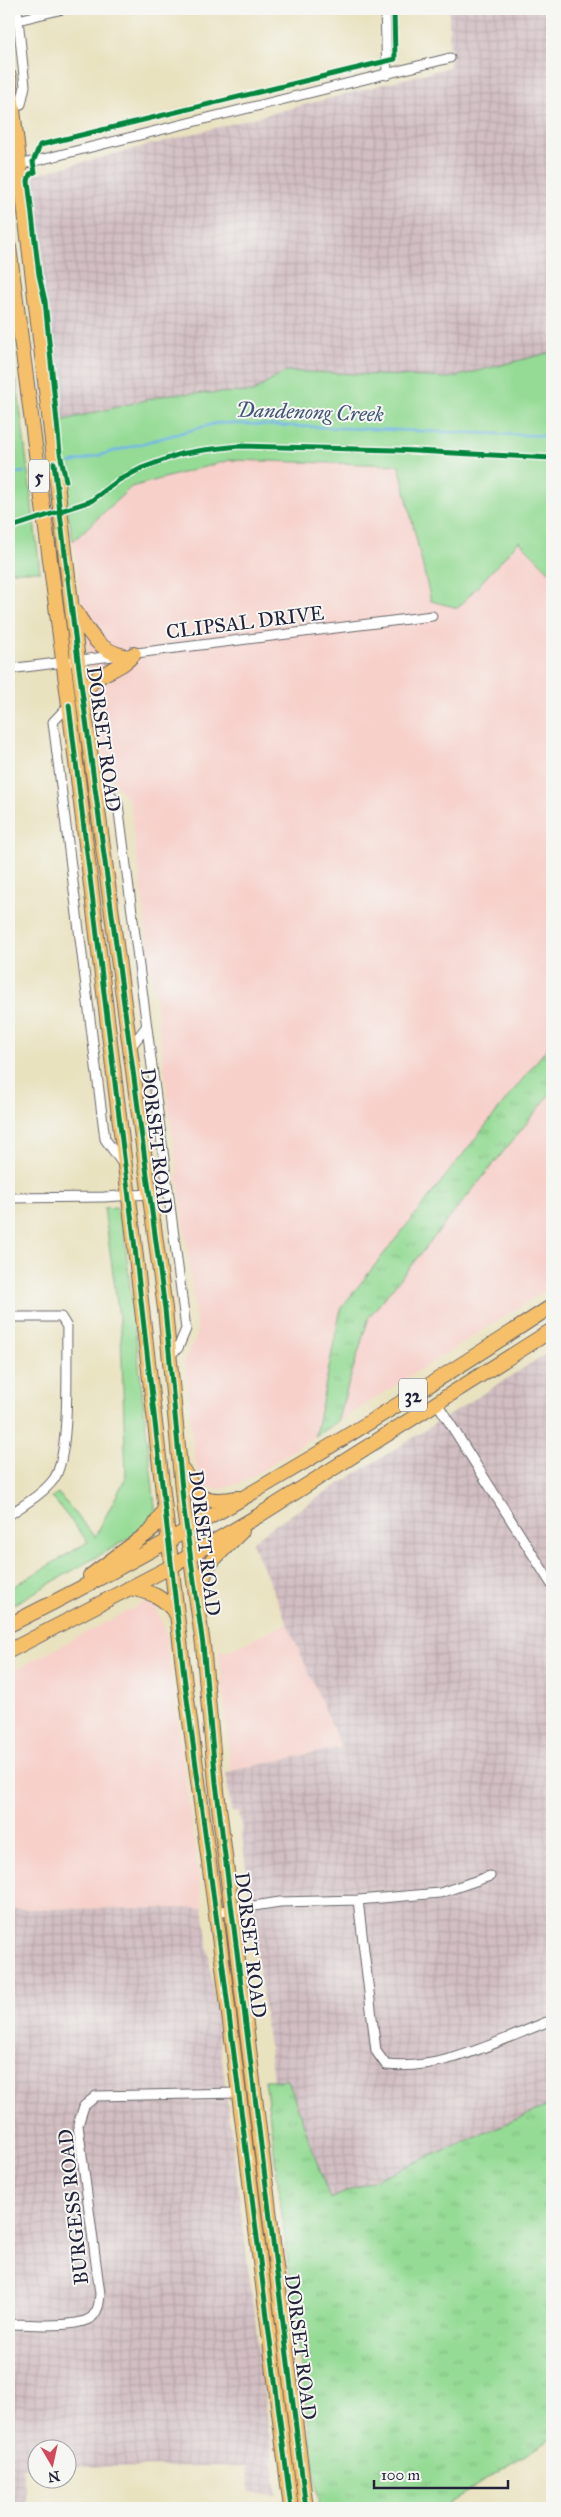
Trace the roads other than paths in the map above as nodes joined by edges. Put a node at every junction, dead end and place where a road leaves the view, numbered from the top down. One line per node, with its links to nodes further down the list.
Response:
1 (17, 9): 4 (street)
2 (63, 9): 4 (street)
3 (385, 9): 6 (street)
4 (18, 20): 8 (street)
5 (450, 58): 6 (street)
6 (387, 75): 9 (street)
7 (9, 76): 9 (main road, DORSET ROAD / 5)
8 (21, 104)
9 (14, 166): 11 (main road, DORSET ROAD / 5)
10 (9, 247): 15 (main road, DORSET ROAD / 5)
11 (73, 608): 13 (main road); 14 (main road, DORSET ROAD / 5)
12 (432, 616): 13 (street, CLIPSAL DRIVE)
13 (129, 655): 14 (street, CLIPSAL DRIVE); 17 (main road)
14 (78, 661): 15 (street, CLIPSAL DRIVE); 17 (main road, DORSET ROAD / 5)
15 (63, 662): 16 (street, CLIPSAL DRIVE); 22 (main road, DORSET ROAD / 5)
16 (9, 669)
17 (84, 694): 18 (main road, DORSET ROAD / 5)
18 (95, 774): 19 (street, DORSET ROAD); 20 (main road, DORSET ROAD / 5)
19 (146, 1027): 20 (street, DORSET ROAD); 28 (street, DORSET ROAD)
20 (130, 1048): 21 (main road, DORSET ROAD / 5)
21 (149, 1194): 22 (street); 28 (main road, DORSET ROAD / 5)
22 (129, 1196): 23 (street); 32 (main road, DORSET ROAD / 5)
23 (9, 1198)
24 (552, 1306): 26 (main road, 32)
25 (9, 1317): 33 (street)
26 (535, 1318): 27 (main road); 31 (main road, 32)
27 (549, 1332): 29 (main road, 32)
28 (170, 1355): 30 (main road, DORSET ROAD / 5)
29 (437, 1403): 34 (main road, 32); 39 (street)
30 (180, 1465): 31 (main road); 35 (main road, DORSET ROAD / 5)
31 (242, 1498): 35 (main road, 32)
32 (164, 1510): 36 (main road, DORSET ROAD / 5); 42 (main road)
33 (9, 1515)
34 (258, 1516): 37 (main road, 32); 41 (main road)
35 (187, 1532): 36 (main road, 32); 37 (main road, DORSET ROAD / 5)
36 (169, 1542): 38 (main road, DORSET ROAD / 5); 42 (main road, 32)
37 (190, 1555): 38 (main road, 32); 41 (main road, DORSET ROAD / 5)
38 (172, 1566): 40 (main road, 32); 43 (main road, DORSET ROAD / 5)
39 (552, 1586)
40 (129, 1588): 43 (main road); 45 (main road, 32)
41 (197, 1598): 48 (main road, DORSET ROAD / 5)
42 (56, 1601): 44 (main road, 32)
43 (177, 1616): 49 (main road, DORSET ROAD / 5)
44 (9, 1625)
45 (9, 1651)
46 (490, 1876): 47 (street)
47 (358, 1900): 48 (street); 50 (street)
48 (232, 1910): 49 (street); 51 (main road, DORSET ROAD / 5)
49 (215, 1912): 52 (main road, DORSET ROAD / 5)
50 (552, 2020)
51 (254, 2091): 52 (main road); 55 (main road, DORSET ROAD / 5)
52 (238, 2093): 53 (street, BURGESS ROAD); 54 (main road, DORSET ROAD / 5)
53 (9, 2324)
54 (290, 2508)
55 (306, 2508)

